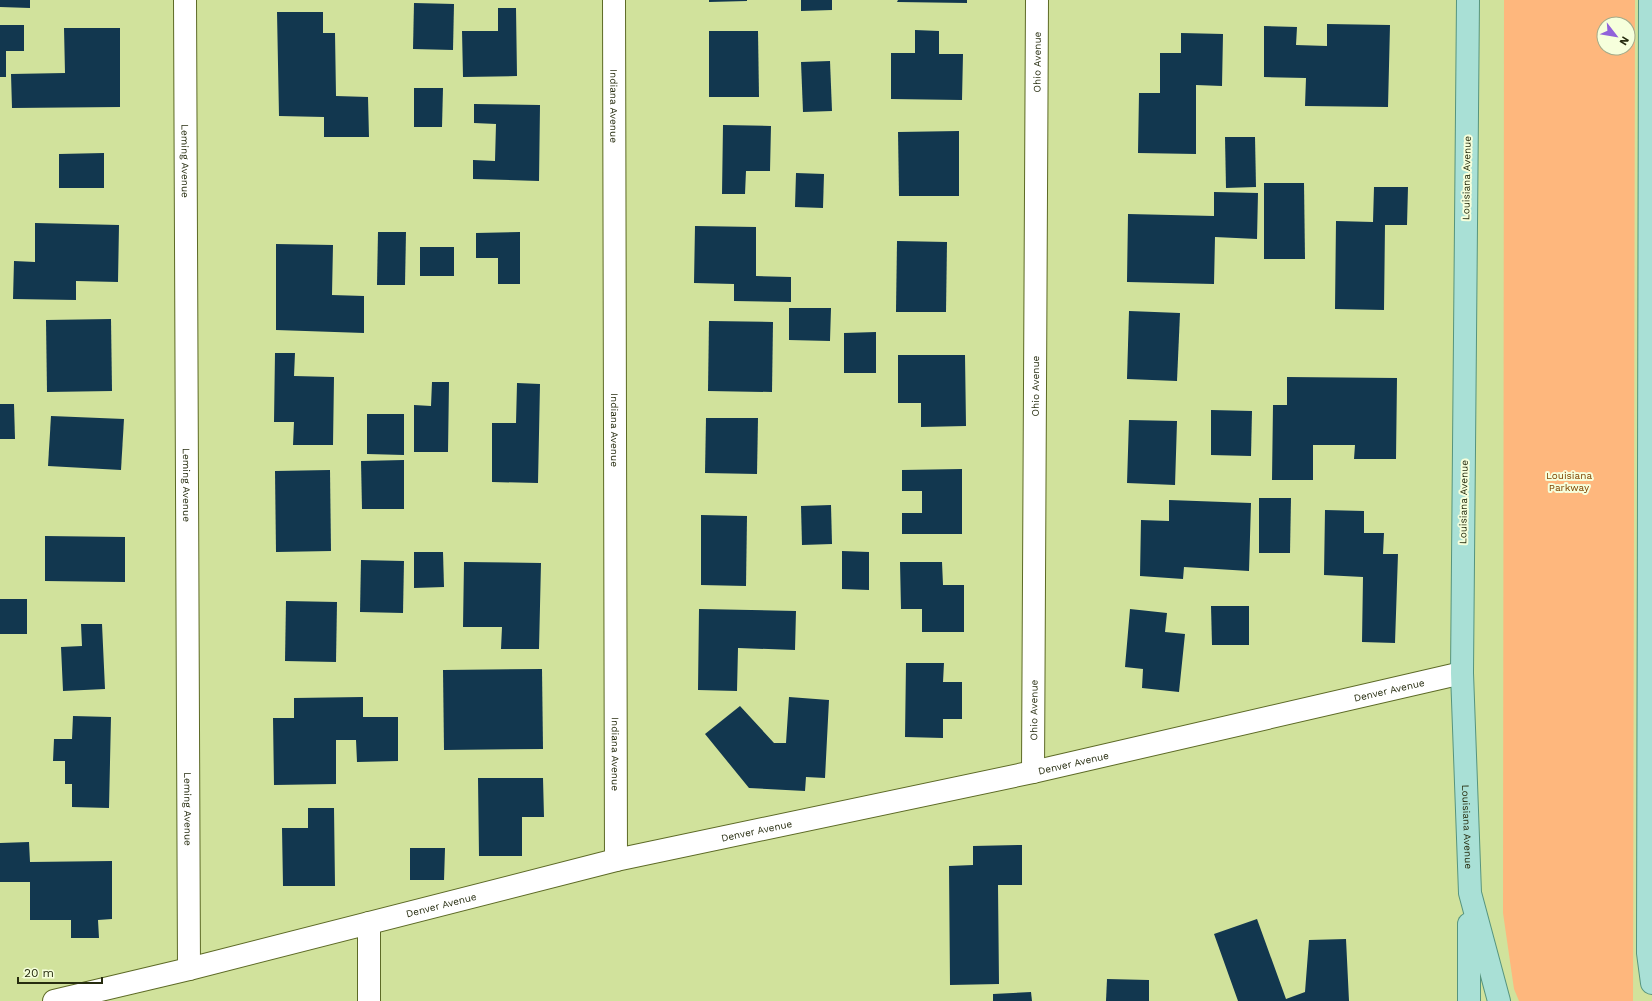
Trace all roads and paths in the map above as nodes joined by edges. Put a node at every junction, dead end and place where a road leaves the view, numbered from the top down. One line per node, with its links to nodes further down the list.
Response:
1 (185, 0): 11 (street, Leming Avenue)
2 (614, 0): 8 (street, Indiana Avenue)
3 (1036, 0): 7 (street, Ohio Avenue)
4 (1468, 0): 6 (main road, Louisiana Avenue)
5 (1650, 0): 12 (main road)
6 (1462, 673): 7 (street, Denver Avenue); 9 (main road, Louisiana Avenue)
7 (1033, 772): 8 (street, Denver Avenue)
8 (616, 860): 10 (street, Denver Avenue)
9 (1470, 893): 15 (main road); 16 (main road, Louisiana Avenue)
10 (369, 924): 11 (street, Denver Avenue); 14 (street)
11 (189, 969): 13 (street, Denver Avenue)
12 (1652, 983)
13 (54, 1001)
14 (369, 1001)
15 (1469, 1001)
16 (1498, 1001)

